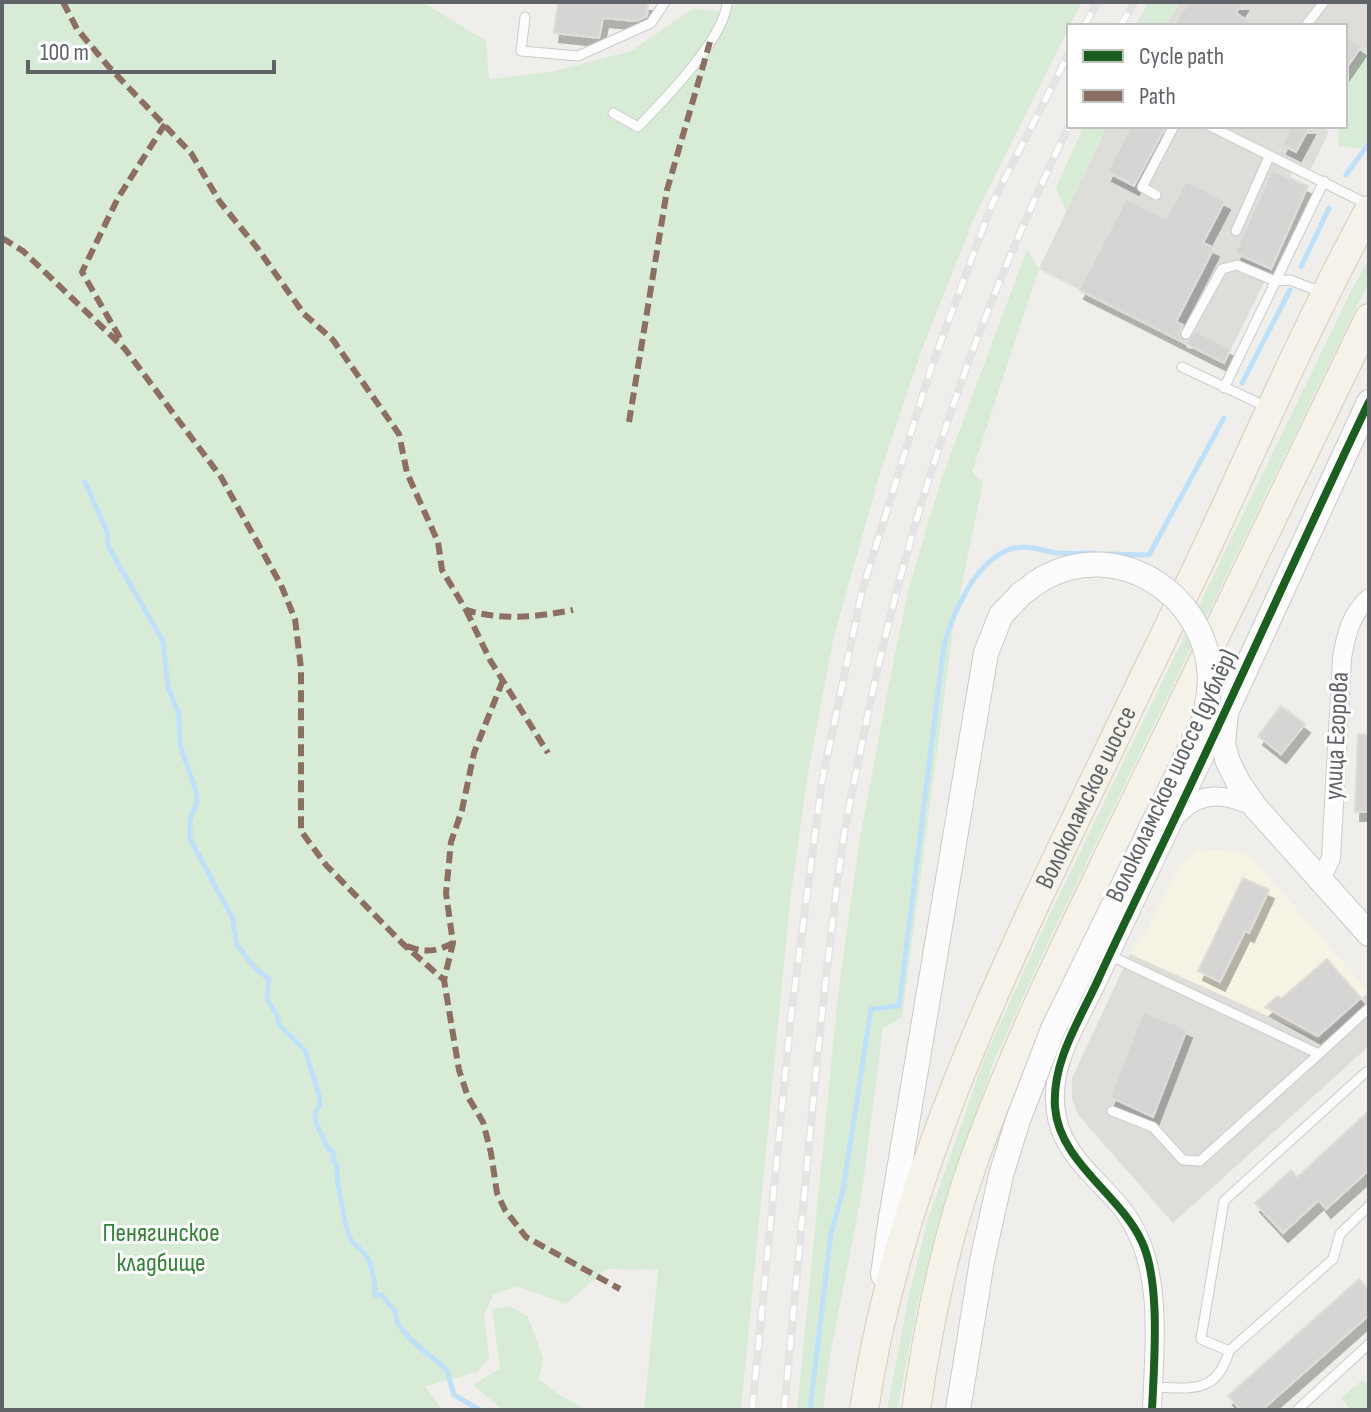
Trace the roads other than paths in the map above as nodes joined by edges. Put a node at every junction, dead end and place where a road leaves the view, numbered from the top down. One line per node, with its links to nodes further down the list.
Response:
1 (665, 2): 4 (lane)
2 (727, 2): 6 (lane)
3 (1324, 2): 5 (lane)
4 (525, 17)
5 (1307, 24)
6 (613, 113)
7 (1173, 128): 11 (lane)
8 (1214, 128): 9 (lane)
9 (1269, 157): 10 (lane); 13 (lane)
10 (1324, 181): 12 (lane); 14 (lane)
11 (1156, 195)
12 (1369, 207): 15 (main road, Волоколамское шоссе)
13 (1236, 231)
14 (1275, 281): 15 (lane); 17 (lane); 19 (lane)
15 (1324, 293): 21 (main road, Волоколамское шоссе)
16 (1369, 318): 25 (main road, Волоколамское шоссе)
17 (1186, 334)
18 (1182, 367): 19 (lane)
19 (1224, 388): 21 (lane)
20 (1369, 402): 23 (main road, Волоколамское шоссе (дублёр))
21 (1270, 409): 37 (main road, Волоколамское шоссе)
22 (1369, 598): 28 (street, улица Егорова)
23 (1263, 632): 24 (main road, Волоколамское шоссе (дублёр)); 25 (main road)
24 (1226, 712): 26 (main road); 27 (street, Волоколамское шоссе (дублёр))
25 (1156, 757): 41 (main road, Волоколамское шоссе)
26 (1256, 808): 27 (street); 28 (main road)
27 (1175, 818): 30 (street, Волоколамское шоссе (дублёр))
28 (1321, 880): 29 (main road)
29 (1369, 934)
30 (1109, 955): 32 (lane); 39 (street, Волоколамское шоссе (дублёр))
31 (1369, 1008): 32 (lane)
32 (1319, 1054): 34 (lane)
33 (1369, 1072): 38 (lane)
34 (1112, 1111)
35 (1369, 1206): 38 (lane)
36 (1369, 1344): 44 (lane)
37 (874, 1351): 40 (main road, Волоколамское шоссе); 42 (main road, bridge)
38 (1229, 1351): 39 (lane)
39 (1153, 1387): 43 (street, Волоколамское шоссе (дублёр))
40 (864, 1410)
41 (916, 1410)
42 (958, 1410)
43 (1152, 1410)
44 (1297, 1410)

